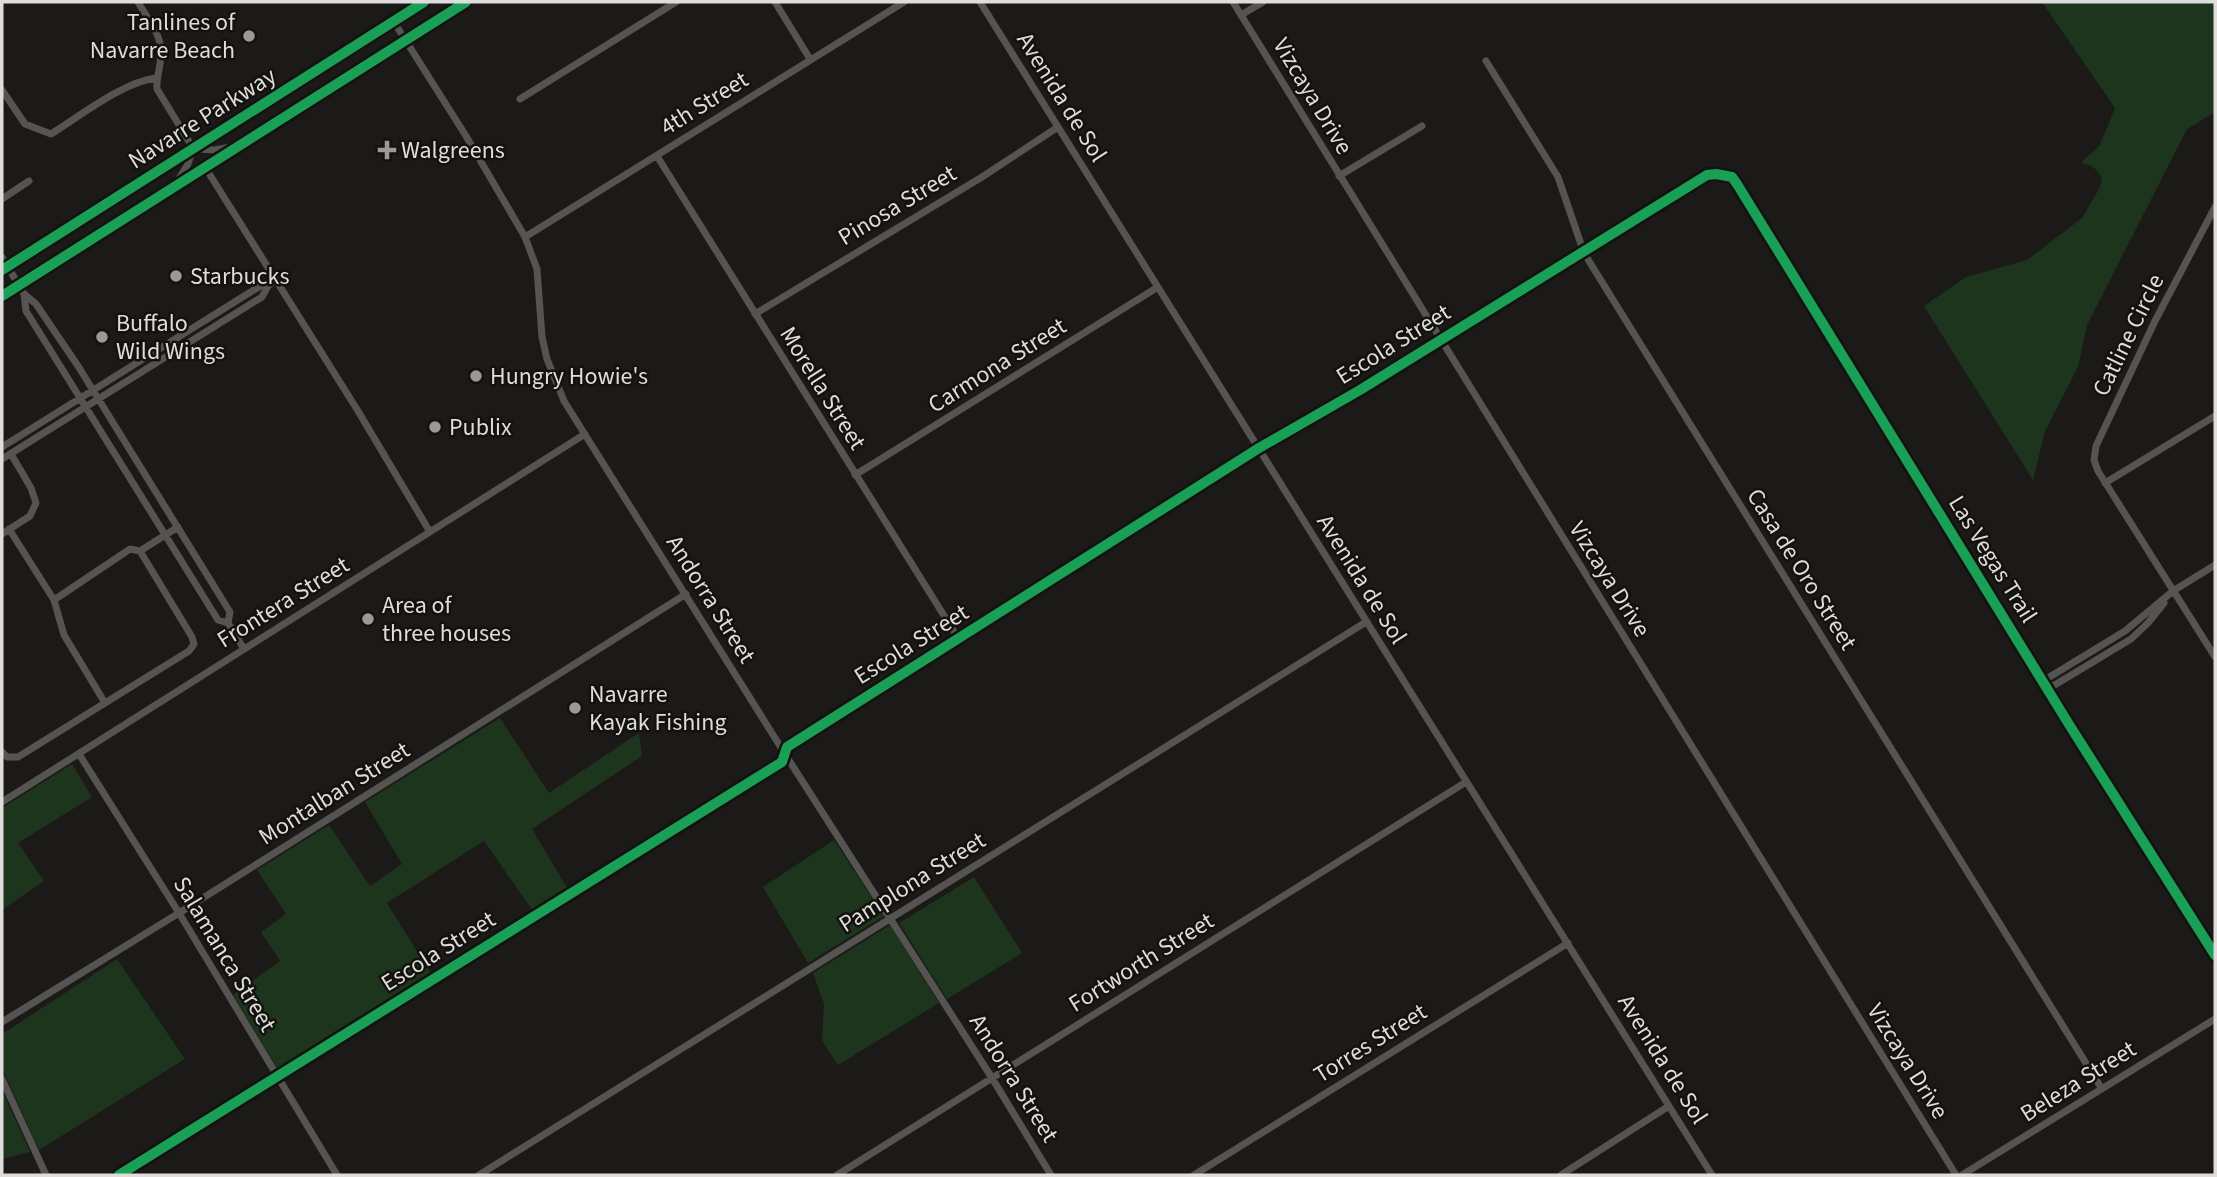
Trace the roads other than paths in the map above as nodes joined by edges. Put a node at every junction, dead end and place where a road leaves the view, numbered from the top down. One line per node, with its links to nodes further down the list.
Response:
1 (138, 2): 15 (street)
2 (424, 2): 11 (highway, Navarre Parkway)
3 (466, 2): 12 (highway, Navarre Parkway)
4 (676, 2): 17 (street)
5 (775, 2): 13 (street)
6 (904, 2): 13 (street, 4th Street)
7 (980, 2): 19 (street, Avenida de Sol)
8 (1233, 2): 10 (street, Vizcaya Drive)
9 (1263, 2): 10 (street)
10 (1241, 15): 24 (street, Vizcaya Drive)
11 (393, 21): 12 (street, Andorra Street); 21 (highway, Navarre Parkway)
12 (405, 40): 20 (highway, Navarre Parkway); 30 (street, Andorra Street)
13 (810, 59): 22 (street, 4th Street)
14 (1486, 61): 31 (street, Casa de Oro Street)
15 (156, 78): 16 (street); 21 (street)
16 (2, 90)
17 (520, 99)
18 (1422, 126): 24 (street)
19 (1058, 127): 35 (street, Avenida de Sol); 38 (street, Pinosa Street)
20 (239, 145): 21 (street); 23 (highway, Navarre Parkway)
21 (193, 148): 27 (street); 32 (highway, Navarre Parkway)
22 (657, 156): 30 (street, 4th Street); 38 (street, Morella Street)
23 (205, 167): 27 (highway, Navarre Parkway); 33 (street)
24 (1339, 176): 39 (street, Vizcaya Drive)
25 (29, 181): 28 (street)
26 (1737, 184): 31 (street, Escola Street); 66 (street, Las Vegas Trail)
27 (171, 188): 36 (highway, Navarre Parkway)
28 (2, 198)
29 (2215, 207): 51 (street, Catline Circle)
30 (525, 237): 45 (street, Andorra Street)
31 (1584, 253): 39 (street, Escola Street); 83 (street, Casa de Oro Street)
32 (4, 264): 36 (street)
33 (276, 280): 34 (street); 54 (street)
34 (268, 286): 40 (street); 42 (street)
35 (1158, 287): 47 (street, Avenida de Sol); 50 (street, Carmona Street)
36 (21, 289): 37 (highway, Navarre Parkway); 40 (street); 41 (street)
37 (2, 296)
38 (755, 314): 50 (street, Morella Street)
39 (1441, 340): 47 (street, Escola Street); 94 (street, Vizcaya Drive)
40 (93, 390): 41 (street); 42 (street)
41 (80, 398): 43 (street); 46 (street)
42 (101, 404): 43 (street); 52 (street)
43 (86, 407): 48 (street); 55 (street)
44 (2215, 416): 51 (street)
45 (585, 434): 54 (street, Frontera Street); 59 (street, Andorra Street)
46 (2, 447)
47 (1259, 448): 61 (street, Avenida de Sol); 63 (street, Escola Street)
48 (10, 454): 49 (street); 53 (street)
49 (2, 459)
50 (855, 475): 63 (street, Morella Street)
51 (2105, 483): 58 (street, Catline Circle)
52 (178, 527): 55 (street); 62 (street)
53 (5, 531): 60 (street)
54 (430, 532): 64 (street, Frontera Street)
55 (165, 534): 56 (street); 62 (street)
56 (140, 551): 60 (street); 68 (street)
57 (2215, 565): 58 (street)
58 (2173, 591): 65 (street, Catline Circle); 66 (street); 67 (street)
59 (686, 594): 71 (street, Andorra Street); 74 (street, Montalban Street)
60 (54, 600): 68 (street)
61 (1366, 622): 72 (street, Avenida de Sol); 75 (street, Pamplona Street)
62 (228, 624): 64 (street)
63 (958, 638): 71 (street, Escola Street)
64 (244, 649): 70 (street, Frontera Street)
65 (2215, 657)
66 (2043, 681): 67 (street, Las Vegas Trail)
67 (2048, 689): 77 (street, Las Vegas Trail)
68 (104, 704): 69 (street)
69 (2, 752)
70 (79, 754): 73 (street, Frontera Street); 74 (street, Salamanca Street)
71 (785, 754): 75 (street, Andorra Street); 80 (street, Escola Street)
72 (1466, 782): 76 (street, Avenida de Sol); 81 (street, Fortworth Street)
73 (2, 802)
74 (179, 913): 79 (street, Montalban Street); 80 (street, Salamanca Street)
75 (891, 918): 81 (street, Andorra Street); 88 (street, Pamplona Street)
76 (1567, 943): 84 (street, Avenida de Sol); 91 (street, Torres Street)
77 (2215, 955)
78 (2215, 1020): 83 (street, Beleza Street)
79 (2, 1022)
80 (277, 1076): 86 (street, Escola Street); 87 (street, Salamanca Street)
81 (992, 1078): 89 (street, Fortworth Street); 90 (street, Andorra Street)
82 (2, 1079): 85 (street)
83 (2102, 1089): 95 (street, Beleza Street)
84 (1669, 1106): 92 (street); 93 (street, Avenida de Sol)
85 (46, 1175)
86 (119, 1175)
87 (337, 1175)
88 (479, 1175)
89 (837, 1175)
90 (1051, 1175)
91 (1194, 1175)
92 (1560, 1175)
93 (1712, 1175)
94 (1956, 1175)
95 (1962, 1175)

